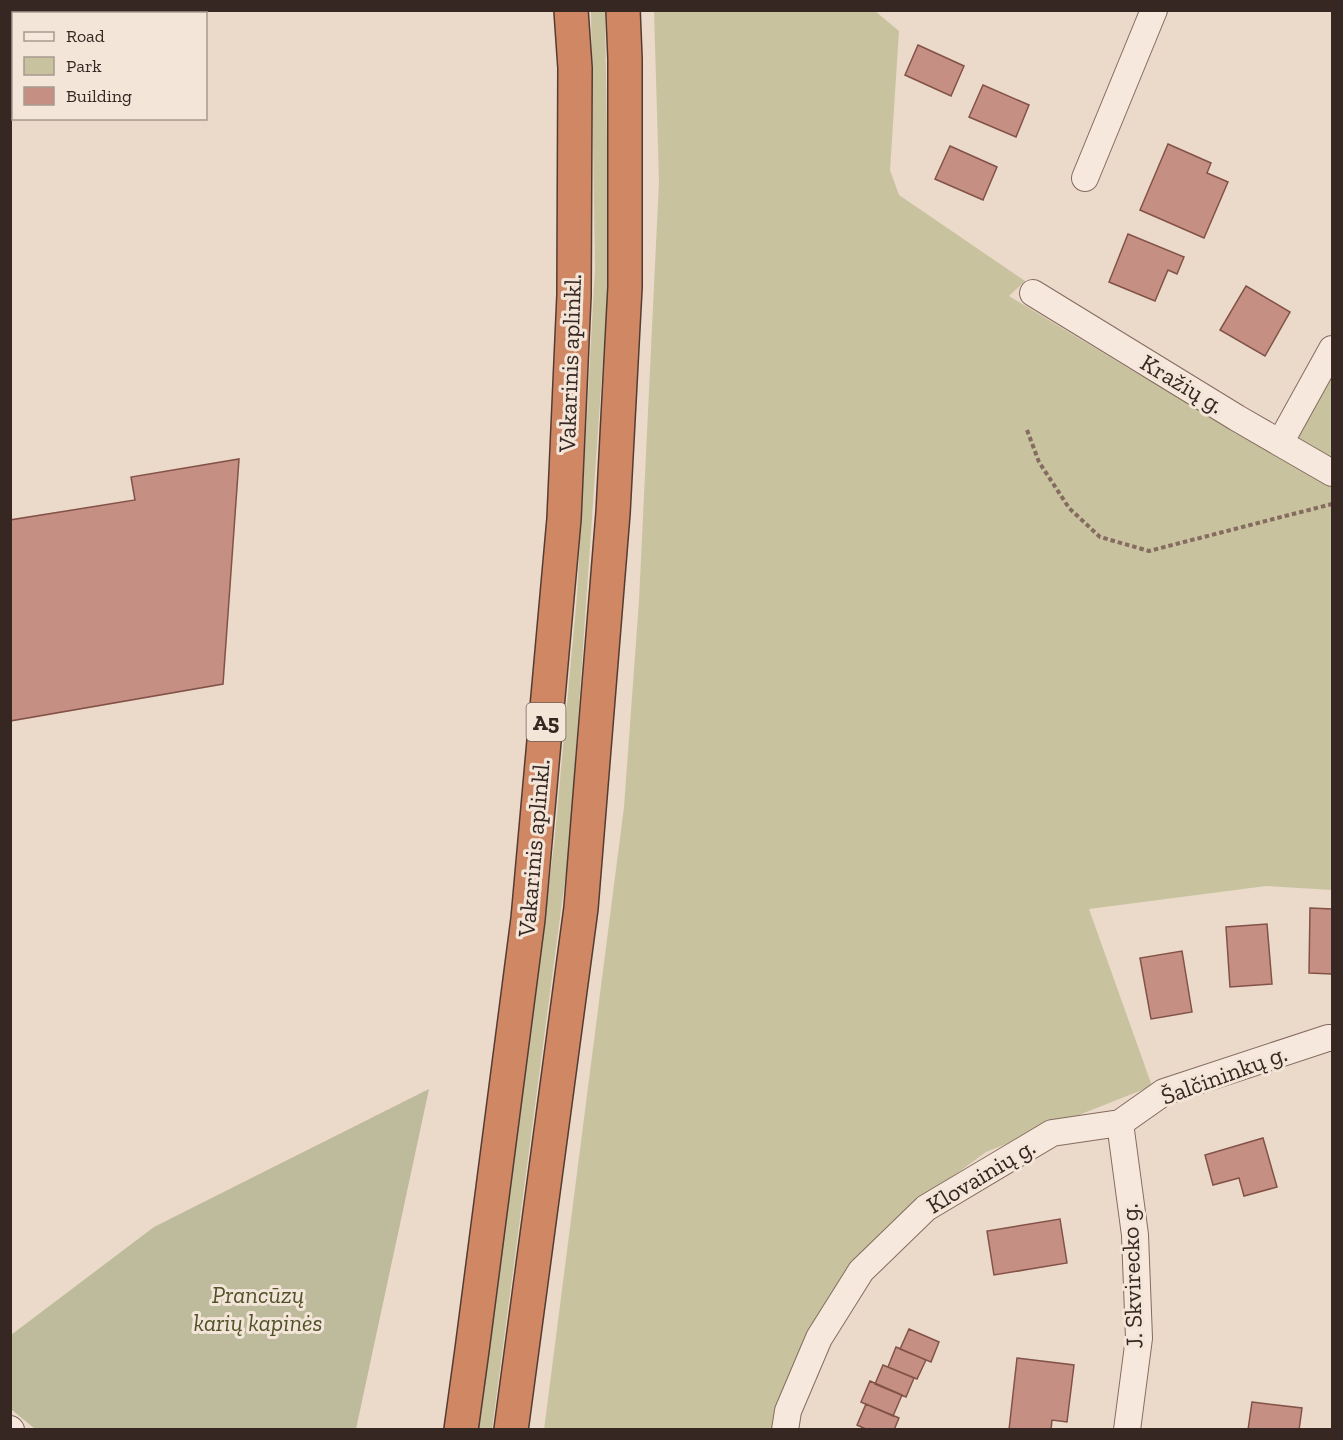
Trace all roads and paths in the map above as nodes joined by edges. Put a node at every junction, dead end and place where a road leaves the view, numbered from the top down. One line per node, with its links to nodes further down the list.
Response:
1 (571, 10): 13 (highway, Vakarinis aplinkl. / A5)
2 (623, 10): 14 (highway, Vakarinis aplinkl. / A5)
3 (1154, 10): 4 (street)
4 (1085, 178)
5 (1033, 293): 8 (street, Kražių g.)
6 (1332, 349): 8 (street)
7 (1027, 430): 10 (path)
8 (1281, 443): 9 (street, Kražių g.)
9 (1332, 473)
10 (1332, 504)
11 (1332, 1038): 12 (street, Šalčininkų g.)
12 (1120, 1123): 15 (street, Klovainių g.); 16 (street, J. Skvirecko g.)
13 (461, 1430)
14 (511, 1430)
15 (785, 1430)
16 (1127, 1430)

